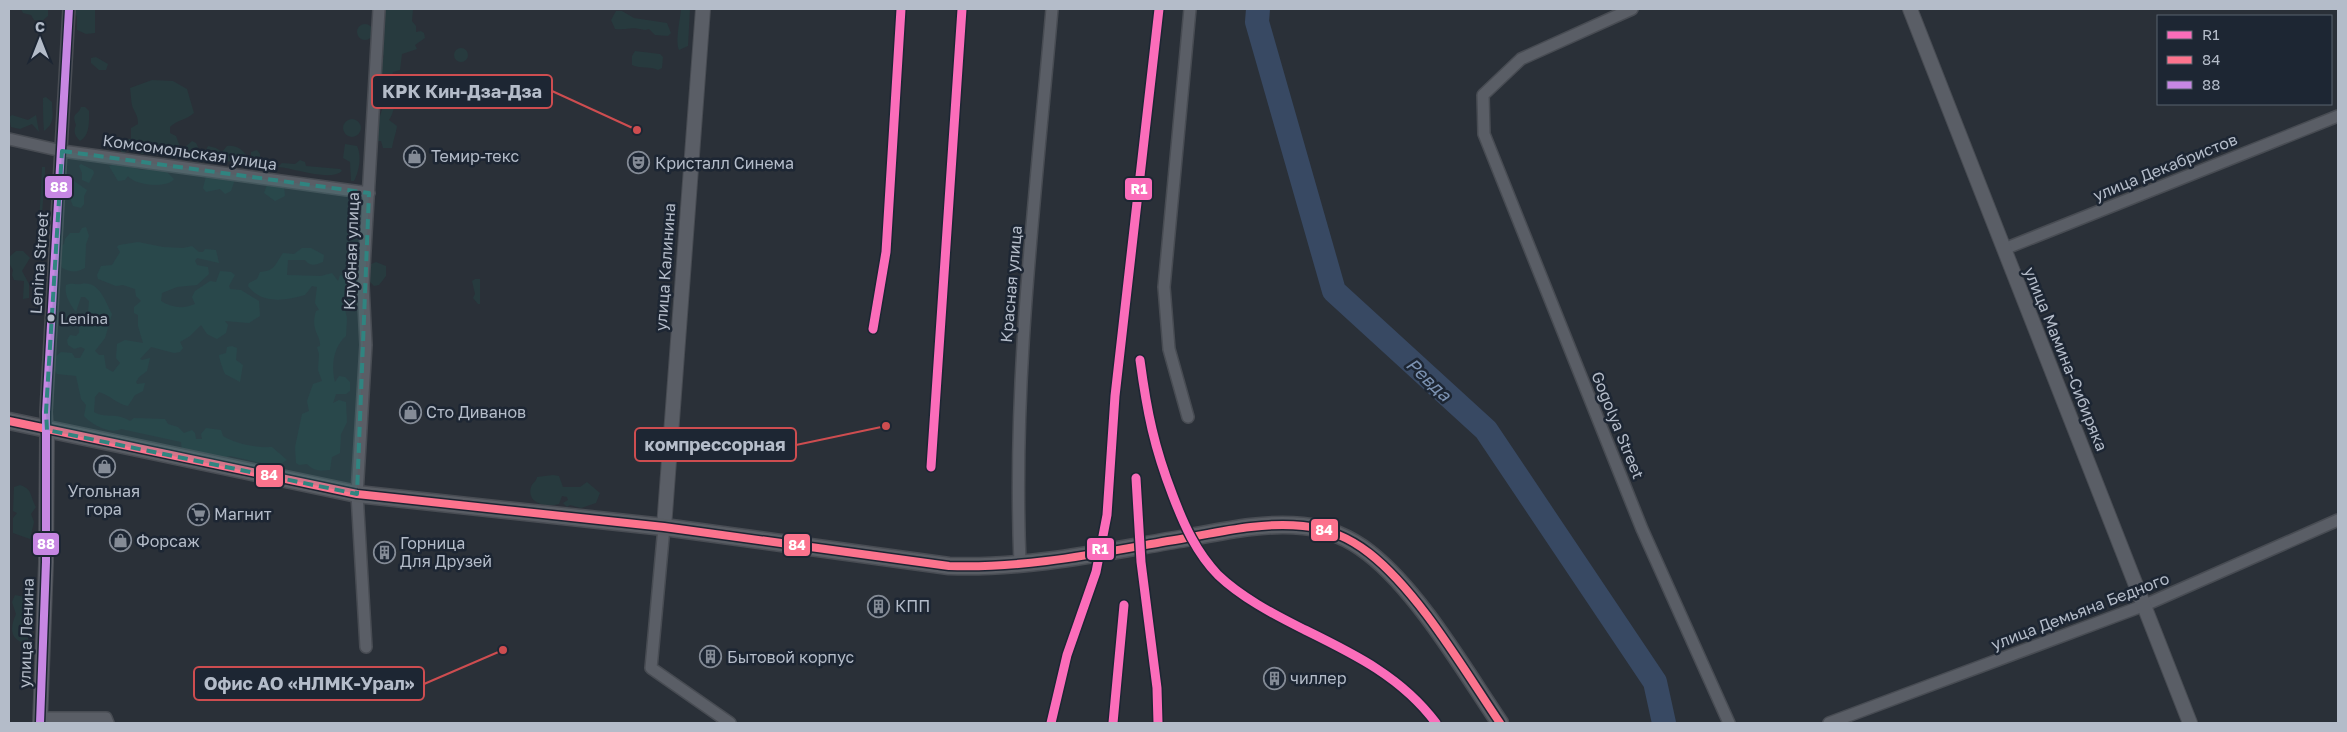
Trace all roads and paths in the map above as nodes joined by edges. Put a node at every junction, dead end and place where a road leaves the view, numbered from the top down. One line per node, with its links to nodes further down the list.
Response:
1 (69, 9): 10 (street, Lenina Street)
2 (379, 9): 11 (street, Клубная улица)
3 (703, 9): 18 (street, улица Калинина)
4 (1052, 9): 19 (street, Красная улица)
5 (1190, 9): 13 (street)
6 (1632, 9): 26 (street, Gogolya Street)
7 (1910, 9): 12 (street, улица Мамина-Сибиряка)
8 (2338, 116): 12 (street, улица Декабристов)
9 (9, 139): 10 (street, Комсомольская улица)
10 (62, 151): 11 (street, Комсомольская улица); 15 (street, Lenina Street)
11 (369, 193): 16 (street, Клубная улица)
12 (2004, 250): 20 (street, улица Мамина-Сибиряка)
13 (1188, 417)
14 (9, 421): 15 (main road)
15 (47, 430): 16 (main road); 22 (street, улица Ленина)
16 (358, 494): 18 (main road); 21 (street, Клубная улица)
17 (2338, 520): 20 (street, улица Демьяна Бедного)
18 (664, 527): 19 (main road); 24 (street)
19 (1020, 563): 25 (main road)
20 (2145, 605): 27 (street, улица Демьяна Бедного); 28 (street, улица Мамина-Сибиряка)
21 (366, 647)
22 (41, 721): 23 (street)
23 (108, 723)
24 (730, 723)
25 (1500, 723)
26 (1729, 723)
27 (1829, 723)
28 (2190, 723)

